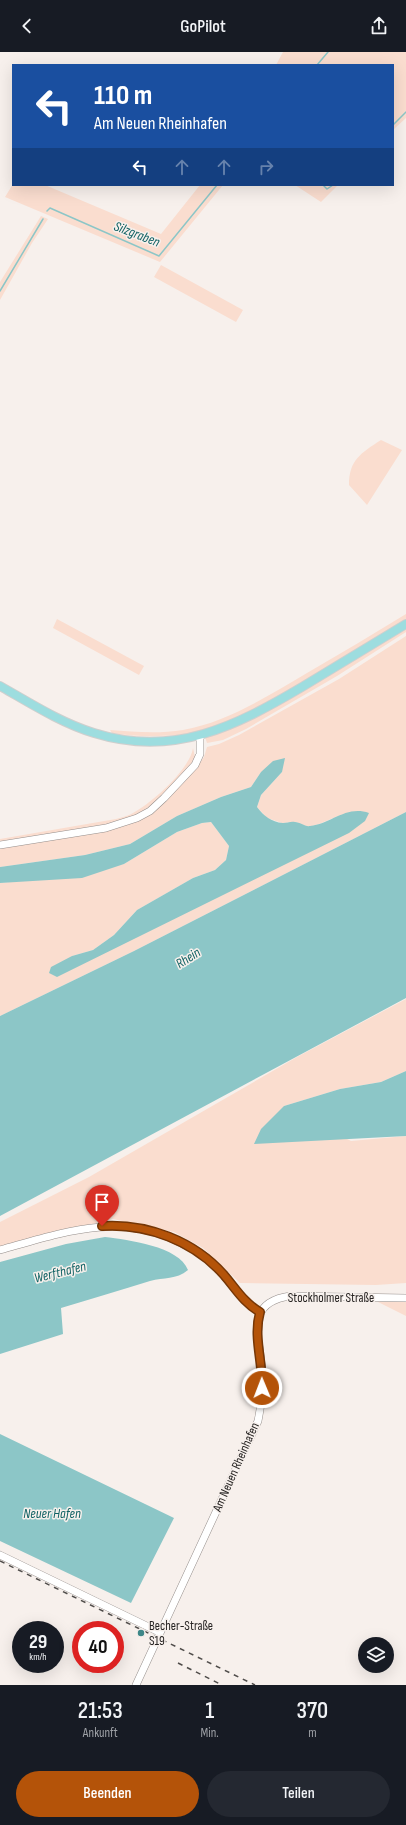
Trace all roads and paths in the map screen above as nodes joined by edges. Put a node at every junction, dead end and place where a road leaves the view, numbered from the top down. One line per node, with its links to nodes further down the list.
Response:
1 (406, 624): 3 (main road)
2 (0, 686): 3 (main road)
3 (200, 735): 4 (street)
4 (0, 845)
5 (0, 1250): 7 (street)
6 (406, 1298): 7 (street, Stockholmer Straße)
7 (260, 1312): 9 (street, Am Neuen Rheinhafen)
8 (0, 1555): 9 (street)
9 (159, 1632): 10 (street, Am Neuen Rheinhafen)
10 (136, 1685)

